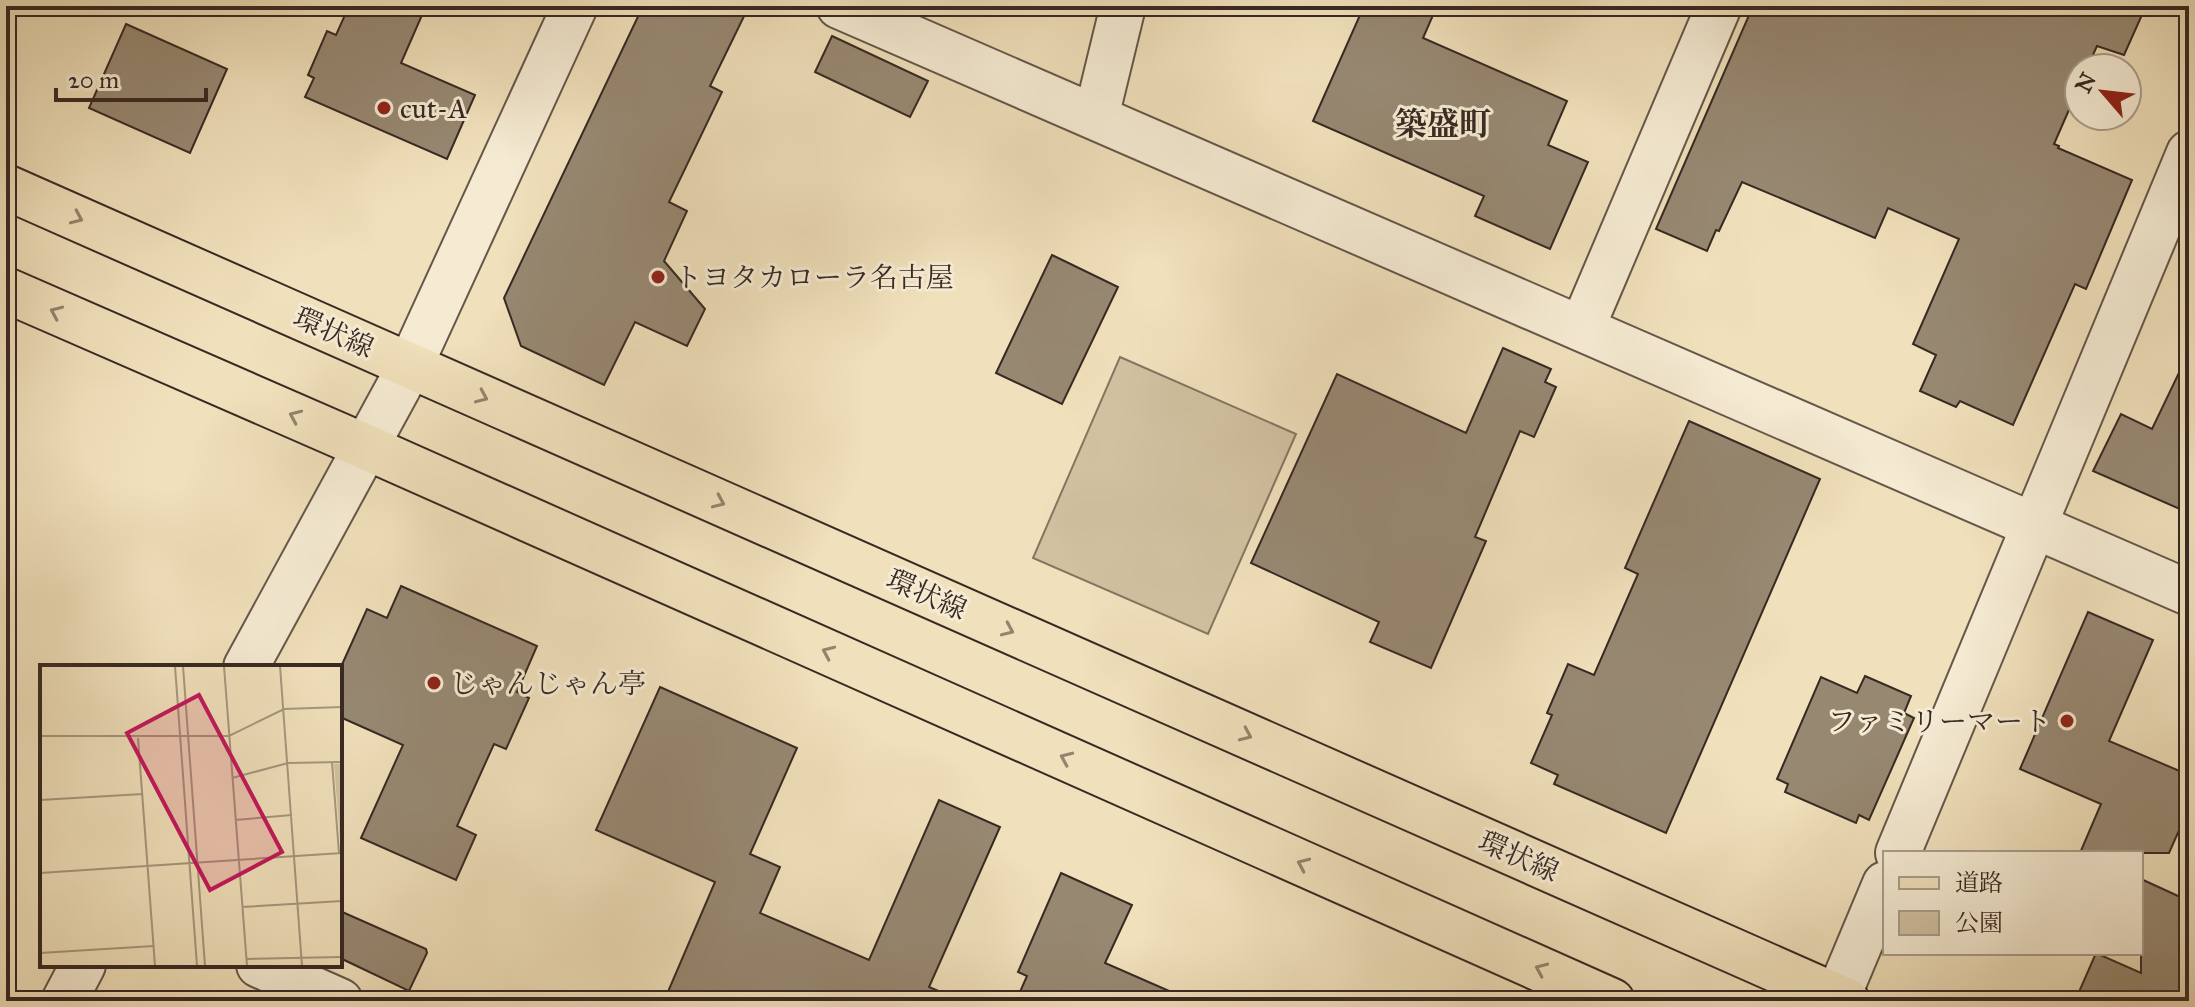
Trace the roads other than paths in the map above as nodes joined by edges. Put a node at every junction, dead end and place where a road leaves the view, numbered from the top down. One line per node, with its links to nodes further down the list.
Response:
1 (575, 6): 10 (street)
2 (839, 6): 5 (street)
3 (1123, 6): 5 (street)
4 (1719, 6): 9 (street)
5 (1096, 117): 9 (street)
6 (2189, 153): 12 (street)
7 (6, 187): 10 (main road, 環状線, one-way to 10)
8 (6, 290): 11 (main road, one-way to 8)
9 (1582, 328): 12 (street)
10 (410, 366): 11 (street); 19 (main road, 環状線, one-way to 19)
11 (366, 447): 14 (street); 22 (main road, one-way to 11)
12 (2035, 525): 13 (street); 15 (street)
13 (2189, 593)
14 (247, 665)
15 (1899, 851)
16 (1883, 889): 19 (street)
17 (82, 967): 20 (street)
18 (264, 967): 21 (street)
19 (1840, 1000)
20 (64, 1001)
21 (340, 1001)
22 (1612, 1001)

